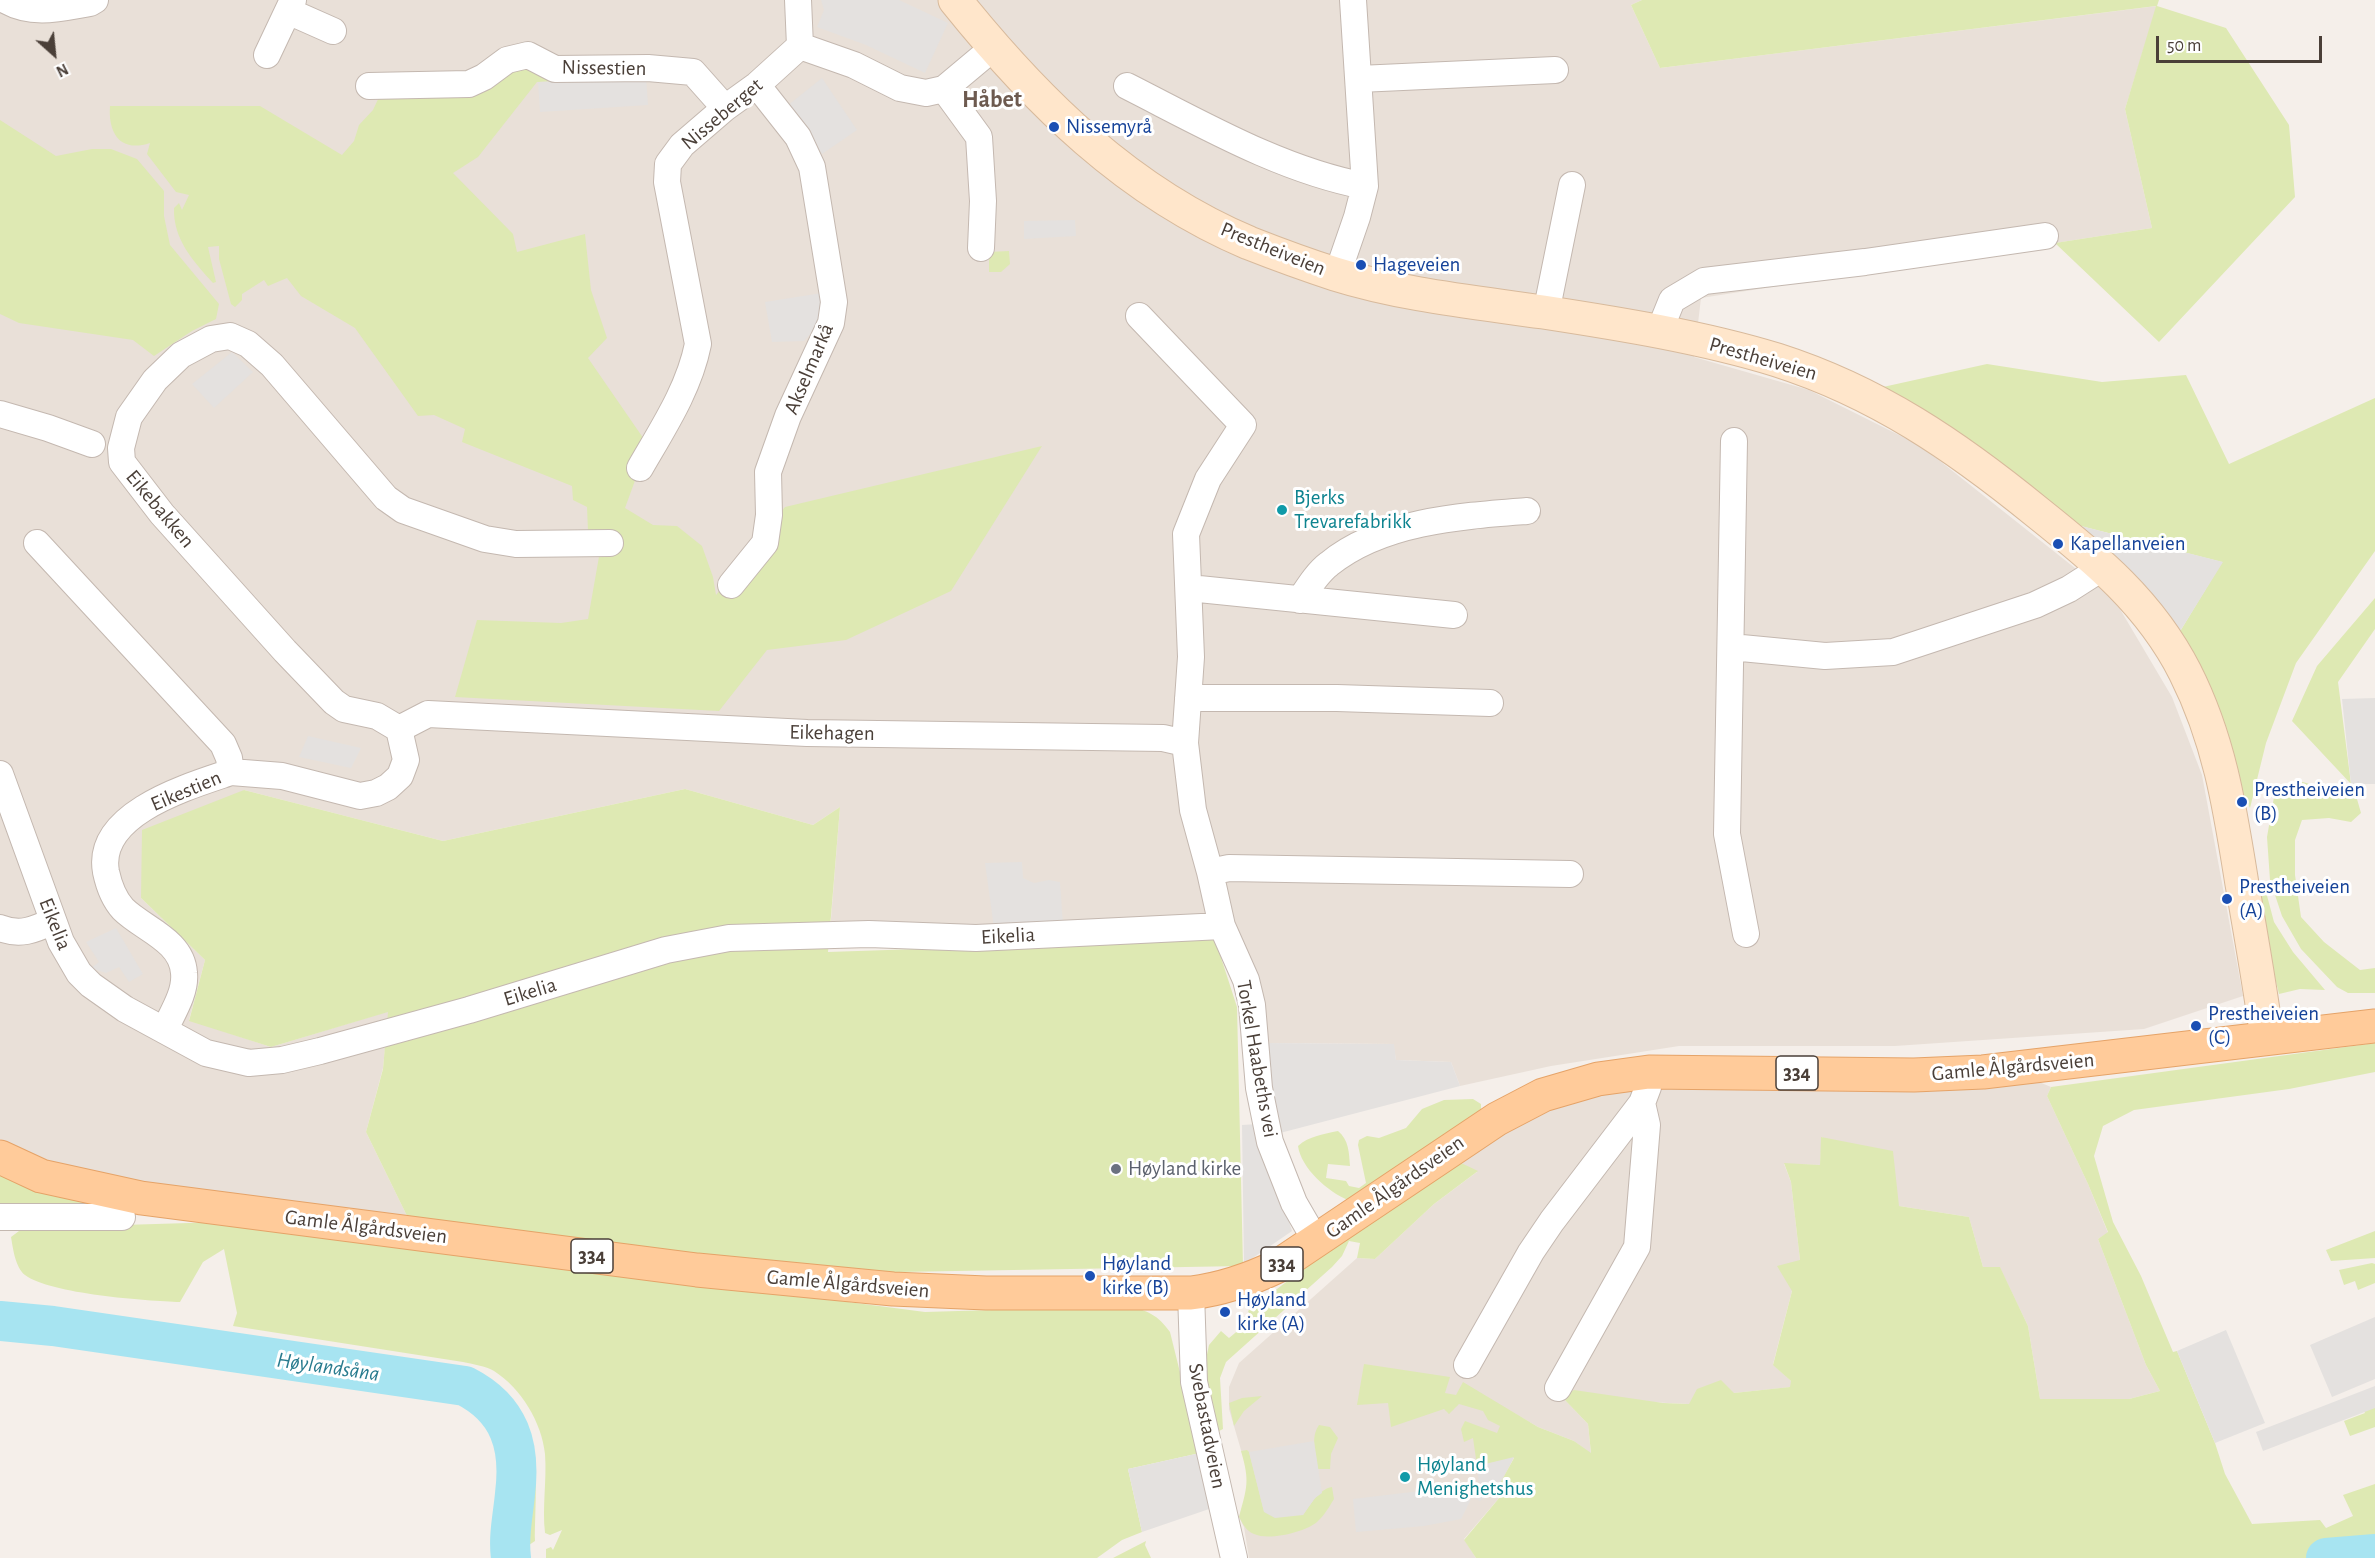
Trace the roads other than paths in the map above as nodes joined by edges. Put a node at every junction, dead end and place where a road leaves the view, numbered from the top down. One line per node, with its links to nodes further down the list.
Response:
1 (5, 0): 2 (street)
2 (95, 0)
3 (798, 0): 8 (street)
4 (955, 0): 9 (street, Prestheiveien)
5 (1353, 0): 12 (street)
6 (291, 5): 7 (street); 10 (street)
7 (333, 31)
8 (800, 46): 13 (street, Nisseberget); 16 (street)
9 (993, 48): 16 (street); 22 (street, Prestheiveien)
10 (267, 55)
11 (1555, 70): 12 (street)
12 (1359, 78): 18 (street)
13 (758, 85): 17 (street, Nisseberget); 34 (street, Akselmarkå)
14 (369, 86): 17 (street, Nissestien)
15 (1126, 86): 18 (street)
16 (944, 89): 21 (street)
17 (724, 108): 29 (street, Nisseberget)
18 (1365, 186): 22 (street)
19 (1572, 186): 23 (street)
20 (2045, 236): 25 (street)
21 (981, 248)
22 (1337, 275): 23 (street, Prestheiveien)
23 (1546, 313): 25 (street, Prestheiveien)
24 (1139, 316): 35 (street, Torkel Haabeths vei)
25 (1659, 332): 33 (street, Prestheiveien)
26 (0, 414): 28 (street)
27 (1734, 441): 38 (street)
28 (92, 444)
29 (640, 468)
30 (1527, 511): 36 (street)
31 (37, 543): 43 (street, Eikestien)
32 (610, 543): 41 (street, Eikebakken)
33 (2105, 566): 38 (street); 53 (street, Prestheiveien)
34 (731, 585)
35 (1189, 588): 36 (street); 39 (street, Torkel Haabeths vei)
36 (1300, 600): 37 (street)
37 (1454, 615)
38 (1731, 647): 50 (street)
39 (1188, 698): 40 (street); 42 (street, Torkel Haabeths vei)
40 (1490, 703)
41 (399, 729): 42 (street, Eikehagen); 43 (street)
42 (1185, 743): 45 (street, Torkel Haabeths vei)
43 (231, 772): 52 (street, Eikestien)
44 (0, 774): 47 (street, Eikelia)
45 (1210, 872): 46 (street); 48 (street, Torkel Haabeths vei)
46 (1570, 874)
47 (53, 921): 49 (street); 52 (street, Eikelia)
48 (1222, 926): 52 (street, Eikelia); 59 (street, Torkel Haabeths vei)
49 (0, 928)
50 (1746, 934)
51 (2375, 1026): 53 (main road, Gamle Ålgårdsveien / 334)
52 (165, 1029)
53 (2267, 1038): 54 (main road, Gamle Ålgårdsveien / 334)
54 (1649, 1072): 55 (street); 59 (main road, Gamle Ålgårdsveien / 334)
55 (1642, 1104): 61 (street); 62 (street)
56 (0, 1157): 60 (main road, Gamle Ålgårdsveien / 334)
57 (122, 1216): 58 (street)
58 (0, 1217)
59 (1316, 1241): 60 (main road, Gamle Ålgårdsveien / 334)
60 (1191, 1293): 63 (street, Svebastadveien)
61 (1467, 1365)
62 (1558, 1388)
63 (1234, 1558)

